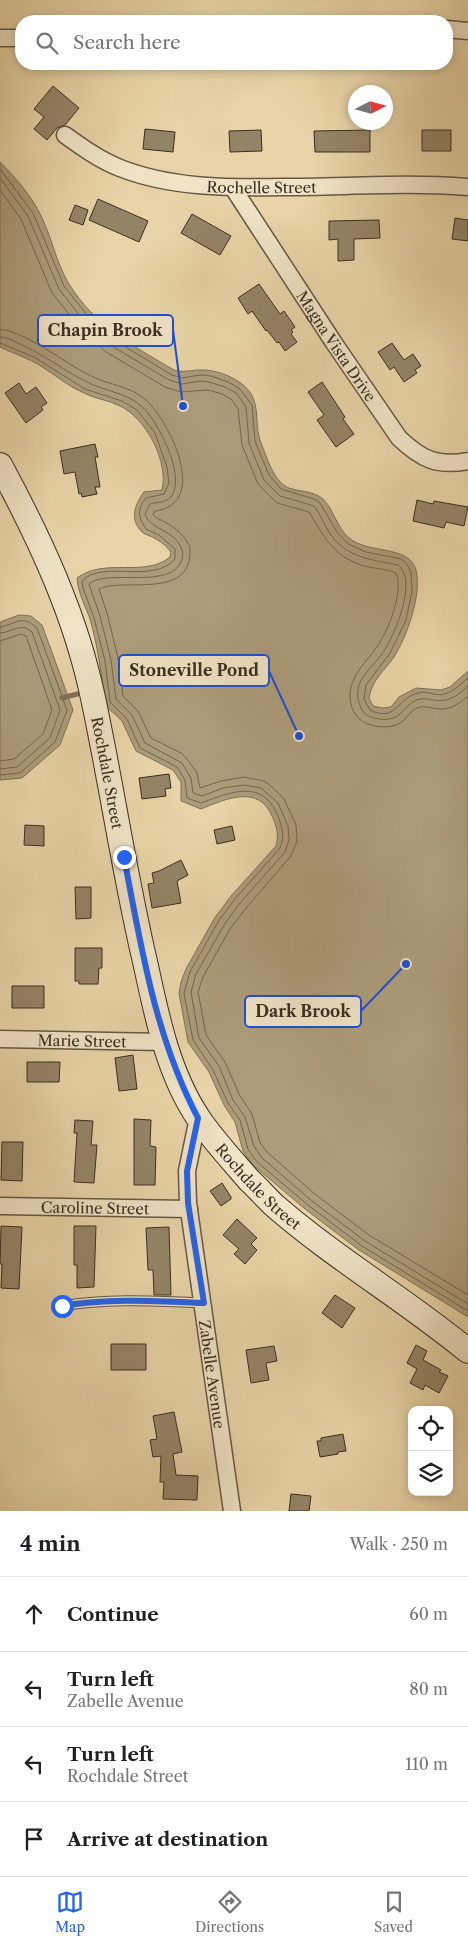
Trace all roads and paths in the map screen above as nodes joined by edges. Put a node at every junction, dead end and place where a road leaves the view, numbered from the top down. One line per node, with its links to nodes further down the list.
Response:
1 (453, 30): 2 (street)
2 (468, 32)
3 (0, 38): 4 (street)
4 (15, 38)
5 (65, 135): 7 (street, Rochelle Street)
6 (468, 187): 7 (street, Rochelle Street)
7 (233, 188): 8 (street, Magna Vista Drive)
8 (468, 461)
9 (0, 465): 11 (street, Rochdale Street)
10 (0, 1039): 11 (street, Marie Street)
11 (164, 1042): 12 (street, Rochdale Street)
12 (198, 1118): 14 (street, Zabelle Avenue); 17 (street, Rochdale Street)
13 (0, 1206): 14 (street, Caroline Street)
14 (189, 1209): 15 (street, Zabelle Avenue)
15 (204, 1303): 16 (lane); 18 (street, Zabelle Avenue)
16 (62, 1306)
17 (468, 1351)
18 (232, 1511)

